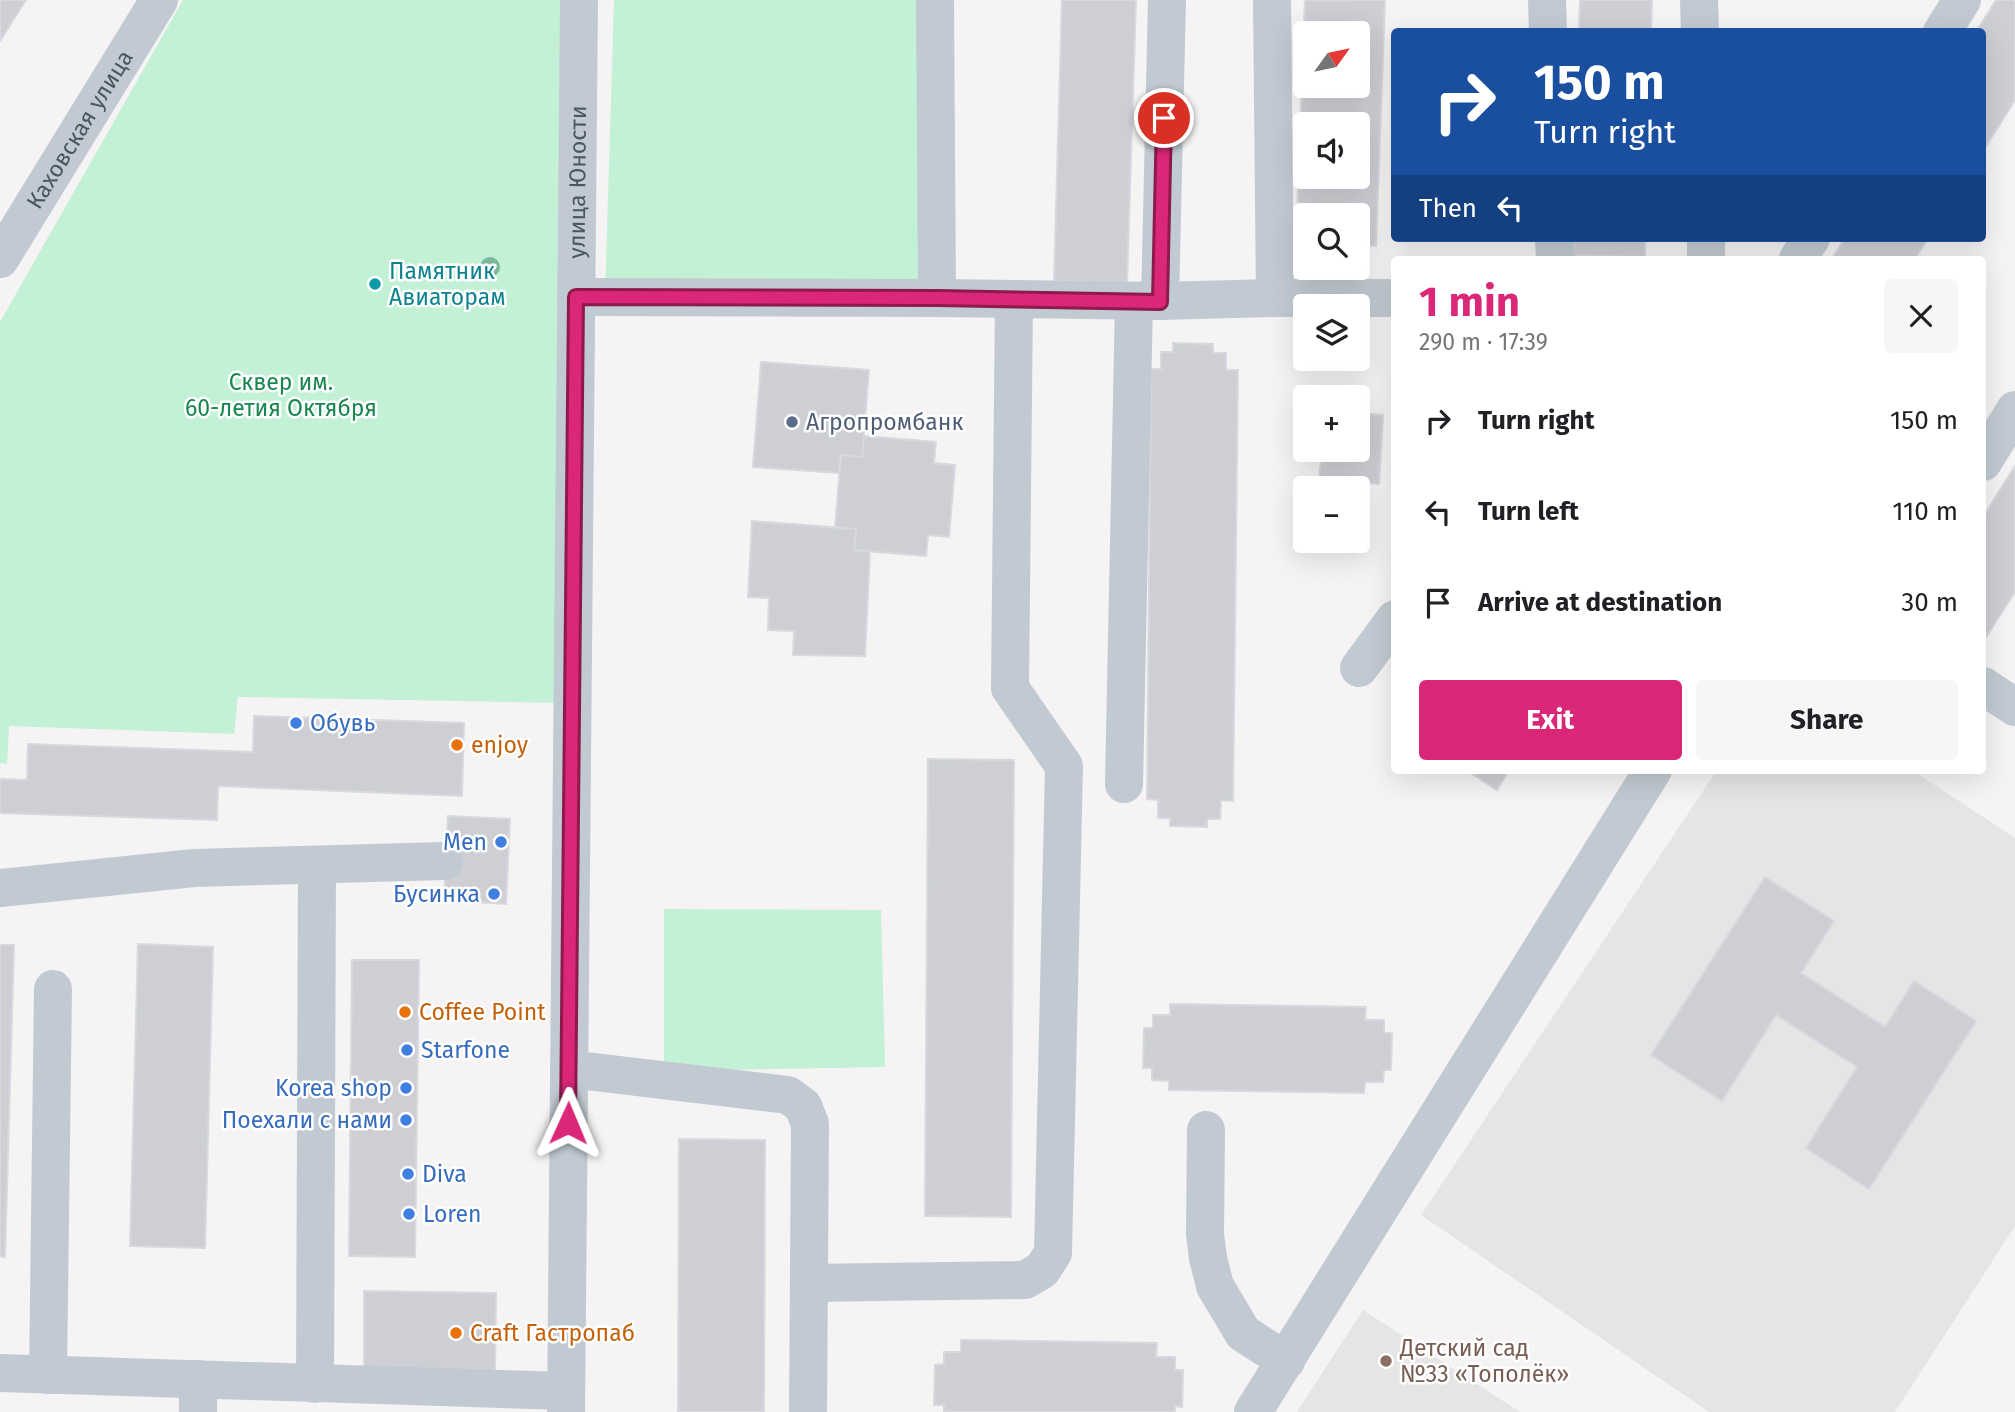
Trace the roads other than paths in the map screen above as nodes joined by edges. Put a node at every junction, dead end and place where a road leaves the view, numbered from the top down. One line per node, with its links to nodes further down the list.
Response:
1 (159, 0): 12 (street, Каховская улица)
2 (579, 0): 13 (street, улица Юности)
3 (935, 0): 14 (street)
4 (1167, 0): 18 (street)
5 (1272, 0): 15 (street)
6 (1547, 0): 9 (street)
7 (1699, 0): 10 (street)
8 (1962, 0): 11 (street)
9 (1548, 28)
10 (1700, 28)
11 (1944, 28)
12 (0, 259)
13 (576, 297): 14 (street); 31 (street, улица Юности)
14 (937, 298): 17 (street)
15 (1275, 298): 16 (street); 18 (street)
16 (1391, 298)
17 (1014, 299): 18 (street); 33 (street)
18 (1147, 301): 26 (street)
19 (2015, 410): 20 (street)
20 (1986, 457)
21 (1391, 624): 22 (street)
22 (1359, 668)
23 (1986, 688): 24 (street)
24 (2015, 707)
25 (1651, 774): 34 (street)
26 (1124, 784)
27 (444, 861): 28 (street)
28 (317, 865): 29 (street); 37 (street)
29 (0, 888)
30 (53, 989): 36 (street)
31 (569, 1069): 33 (street); 39 (street, улица Юности)
32 (1206, 1130): 34 (street)
33 (809, 1283): 40 (street)
34 (1286, 1360): 41 (street)
35 (0, 1373): 36 (street)
36 (48, 1375): 38 (street)
37 (315, 1384): 38 (street); 39 (street)
38 (198, 1396)
39 (566, 1402)
40 (808, 1412)
41 (1253, 1412)

